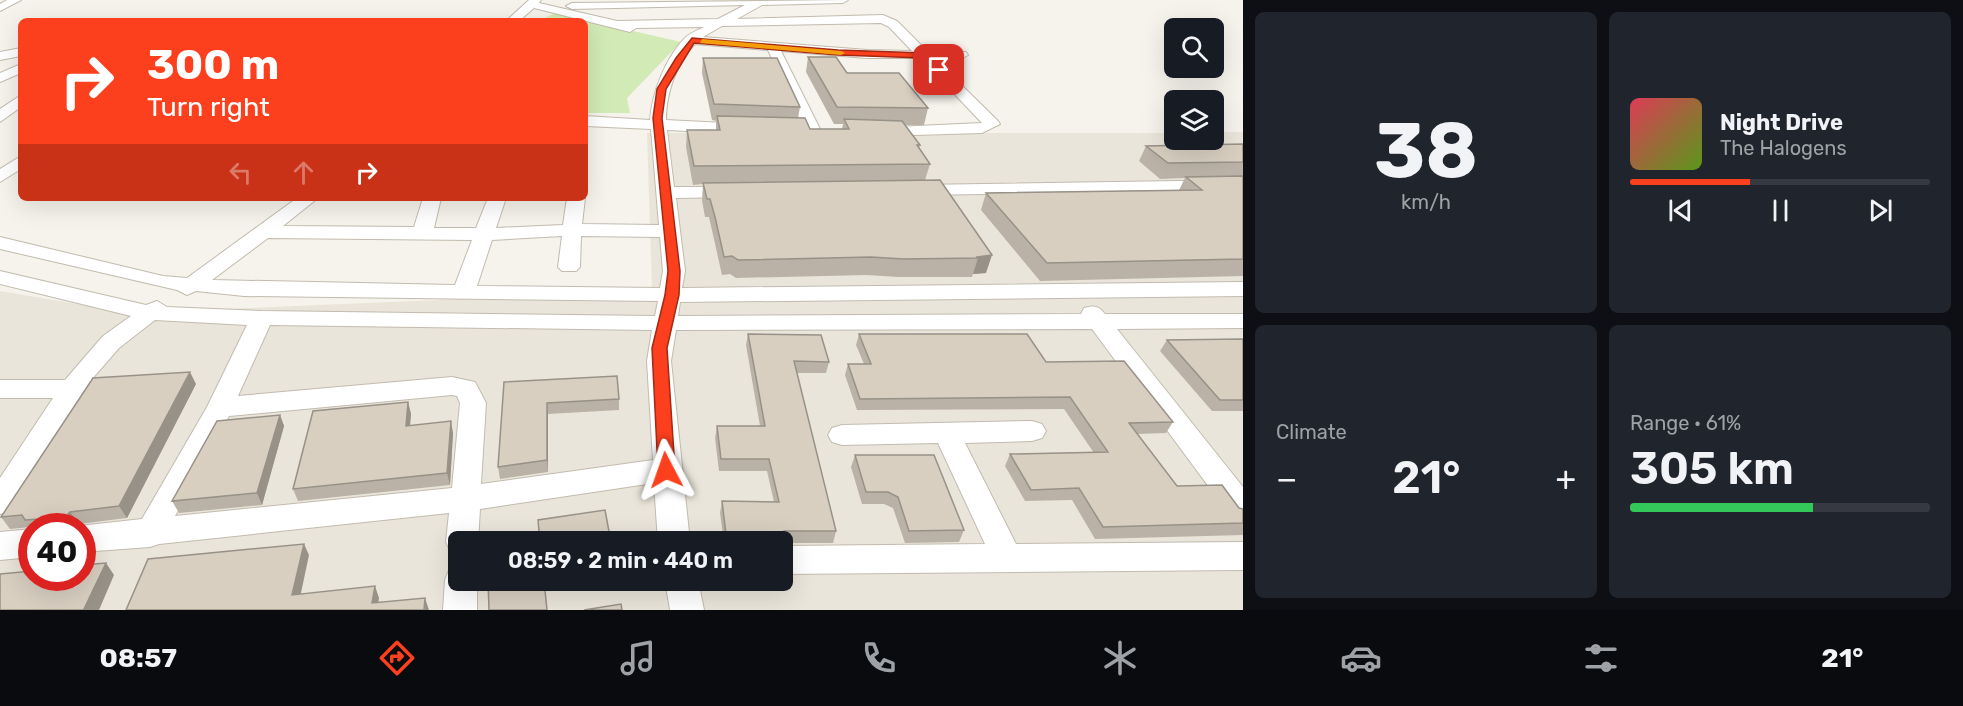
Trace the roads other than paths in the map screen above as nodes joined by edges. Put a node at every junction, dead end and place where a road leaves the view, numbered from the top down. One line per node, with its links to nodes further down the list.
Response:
1 (16, 0): 6 (street)
2 (843, 0): 4 (street)
3 (761, 1): 4 (street); 5 (street); 10 (street)
4 (822, 1): 8 (street)
5 (535, 4): 7 (street); 11 (street)
6 (0, 8)
7 (517, 18)
8 (837, 20): 9 (street); 16 (street); 19 (street)
9 (789, 21): 10 (street); 14 (street)
10 (723, 22): 11 (street); 12 (street)
11 (616, 25): 12 (street)
12 (692, 41): 13 (street); 27 (street)
13 (773, 48): 14 (street); 30 (street)
14 (807, 51): 16 (street)
15 (18, 53): 18 (street)
16 (872, 55): 19 (street); 21 (street)
17 (961, 55): 19 (street)
18 (0, 56)
19 (925, 56): 28 (street)
20 (18, 69): 22 (street)
21 (891, 71)
22 (0, 78)
23 (18, 102): 25 (street)
24 (927, 113): 28 (street)
25 (0, 117)
26 (588, 125): 27 (street)
27 (660, 126): 29 (street); 37 (street)
28 (941, 129): 31 (street)
29 (766, 130)
30 (789, 130)
31 (860, 131)
32 (18, 163): 33 (street)
33 (0, 177)
34 (1243, 185): 35 (street)
35 (901, 190)
36 (748, 192): 37 (street)
37 (665, 193): 43 (street)
38 (305, 201): 44 (street)
39 (431, 201): 45 (street)
40 (496, 201): 46 (street)
41 (576, 201): 42 (street)
42 (572, 230): 43 (street); 46 (street); 48 (street)
43 (669, 231): 54 (street)
44 (264, 232): 45 (street); 50 (street)
45 (422, 234): 46 (street)
46 (486, 234): 53 (street)
47 (0, 243): 50 (street)
48 (569, 267)
49 (0, 277): 55 (street)
50 (190, 286): 53 (street); 55 (street)
51 (1243, 289): 52 (street)
52 (1073, 290): 54 (street); 57 (street)
53 (463, 292): 54 (street)
54 (672, 295): 59 (street)
55 (151, 313): 56 (street); 61 (street)
56 (262, 318): 59 (street); 62 (street)
57 (1098, 320): 58 (street); 59 (street); 70 (street)
58 (1243, 321)
59 (664, 323): 67 (street)
60 (0, 389): 61 (street)
61 (73, 389): 66 (street)
62 (220, 407): 68 (street); 73 (street)
63 (1032, 431): 64 (street)
64 (947, 433): 65 (street); 78 (street)
65 (842, 435)
66 (11, 468): 69 (street)
67 (666, 470): 68 (street); 72 (street)
68 (464, 499): 71 (street); 73 (street)
69 (0, 502)
70 (1243, 509)
71 (463, 531)
72 (674, 531)
73 (150, 534): 74 (street)
74 (96, 538)
75 (18, 544): 76 (street)
76 (0, 546)
77 (1243, 556): 78 (street)
78 (1008, 558): 79 (street)
79 (793, 560)
80 (461, 591): 82 (street)
81 (683, 591): 83 (street)
82 (460, 610)
83 (687, 610)

